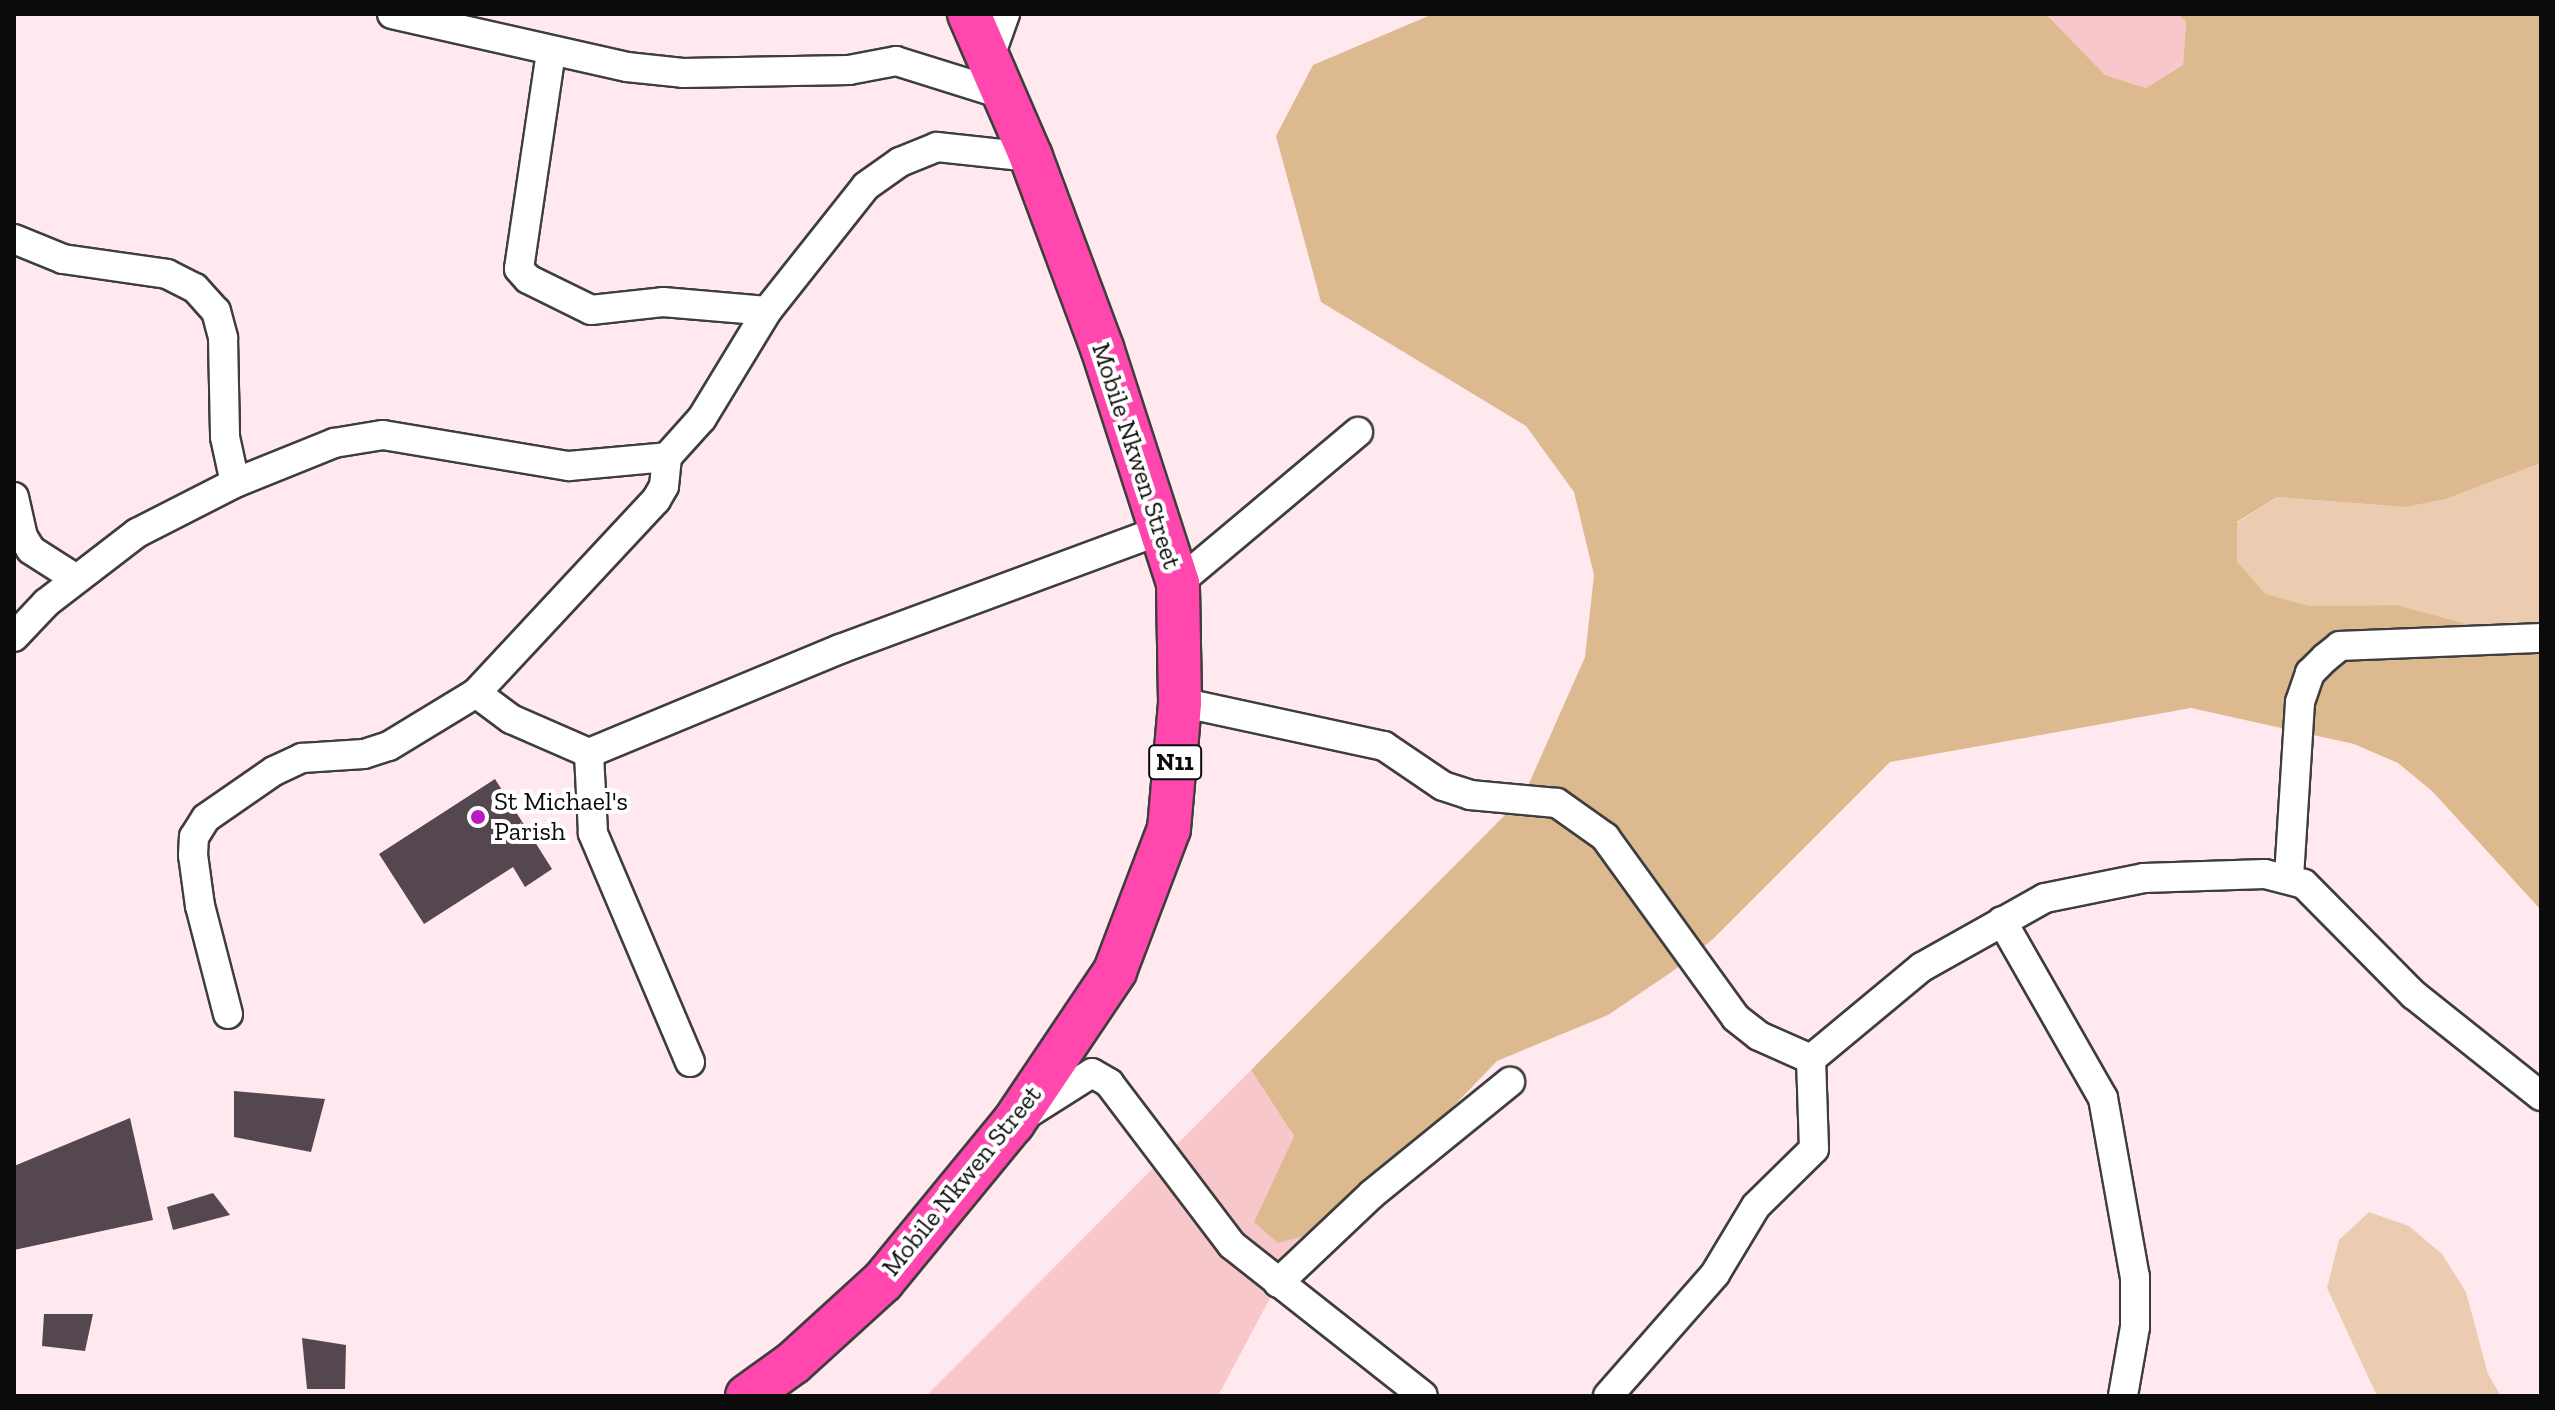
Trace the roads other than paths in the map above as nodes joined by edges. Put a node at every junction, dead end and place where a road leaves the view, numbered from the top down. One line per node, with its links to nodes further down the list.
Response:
1 (392, 14): 4 (street)
2 (969, 14): 5 (highway, Mobile Nkwen Street / N11)
3 (1005, 14): 5 (street)
4 (551, 52): 5 (street); 8 (street)
5 (996, 75): 6 (highway, Mobile Nkwen Street / N11)
6 (1031, 157): 8 (street); 13 (highway, Mobile Nkwen Street / N11)
7 (14, 239): 11 (street)
8 (767, 311): 10 (street)
9 (1358, 432): 15 (street)
10 (667, 457): 11 (street); 18 (street)
11 (235, 483): 14 (street)
12 (14, 497): 14 (street)
13 (1161, 530): 15 (highway, Mobile Nkwen Street / N11); 20 (street)
14 (75, 578): 16 (street)
15 (1178, 583): 19 (highway, Mobile Nkwen Street / N11)
16 (14, 637)
17 (2541, 638): 21 (street)
18 (476, 693): 20 (street); 23 (street)
19 (1180, 702): 24 (street); 28 (highway, Mobile Nkwen Street / N11)
20 (589, 753): 25 (street)
21 (2289, 877): 22 (street); 27 (street)
22 (2002, 921): 24 (street); 33 (street)
23 (228, 1014)
24 (1811, 1059): 32 (street)
25 (690, 1062)
26 (1510, 1082): 29 (street)
27 (2541, 1096)
28 (1013, 1123): 29 (street); 30 (highway, Mobile Nkwen Street / N11)
29 (1278, 1283): 31 (street)
30 (747, 1396)
31 (1423, 1396)
32 (1608, 1396)
33 (2123, 1396)

